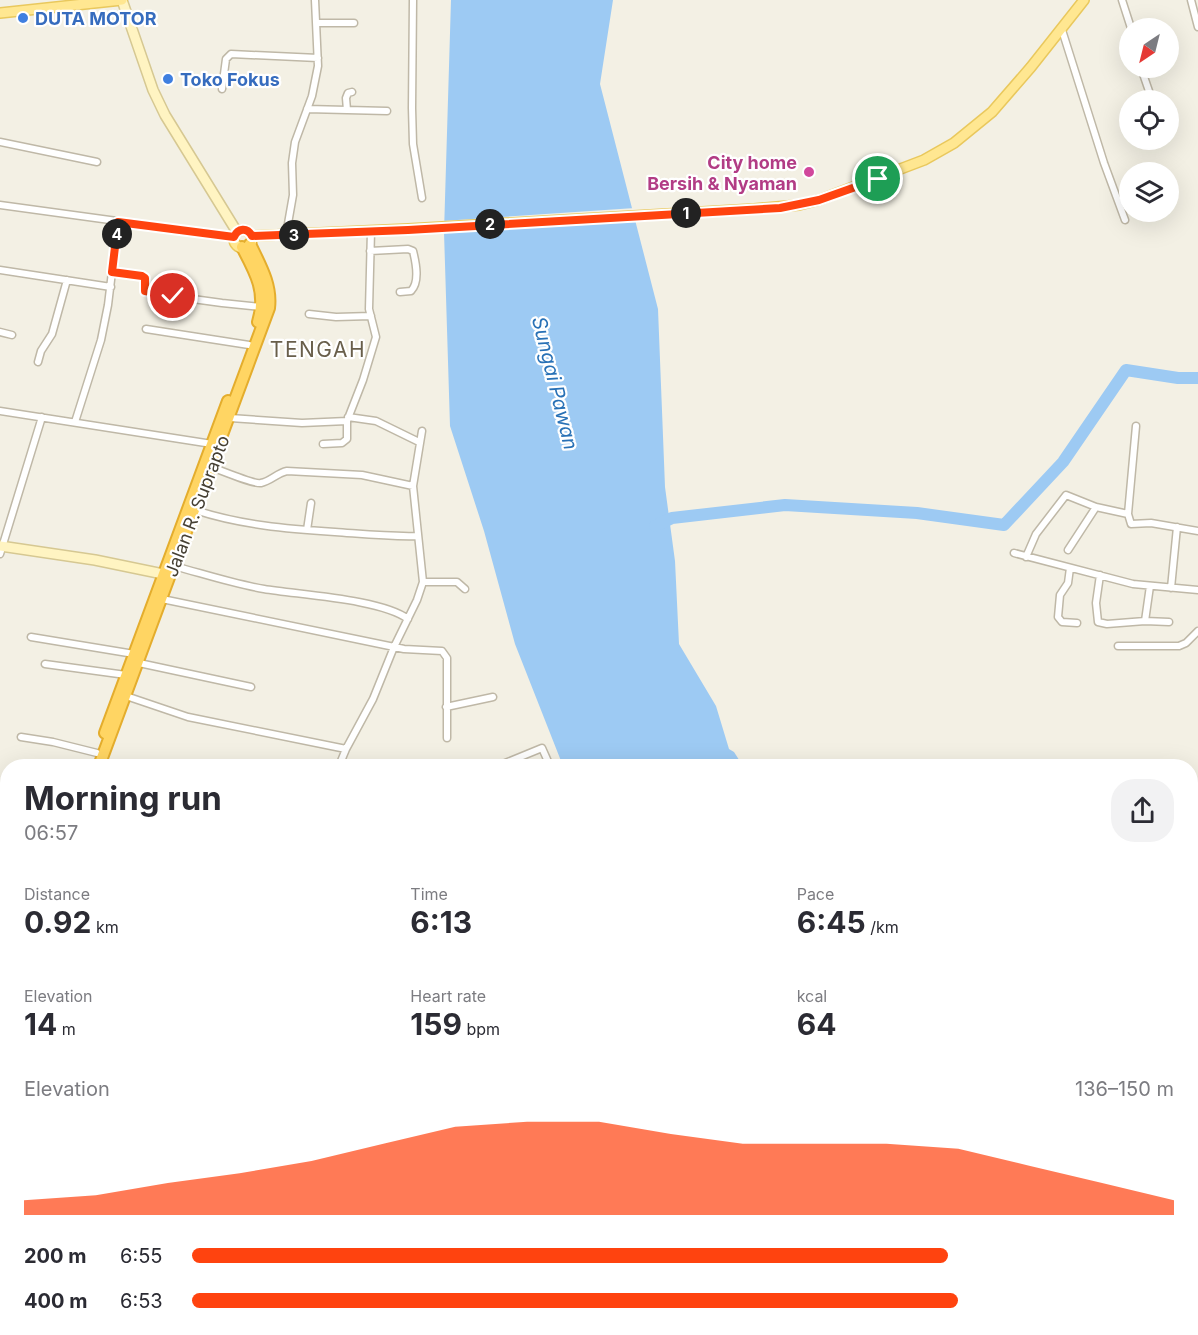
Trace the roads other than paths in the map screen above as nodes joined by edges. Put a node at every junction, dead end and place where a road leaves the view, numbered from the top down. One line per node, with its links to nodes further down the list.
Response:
1 (122, 0): 7 (main road); 26 (street)
2 (315, 0): 9 (street)
3 (412, 0): 21 (street)
4 (1084, 0): 12 (main road)
5 (1122, 0): 8 (street)
6 (1191, 0): 11 (street)
7 (0, 13)
8 (1128, 18)
9 (317, 23): 10 (street); 13 (street)
10 (354, 23)
11 (1198, 27)
12 (1062, 30): 22 (street); 25 (main road)
13 (318, 58): 14 (street); 16 (street)
14 (222, 89)
15 (352, 92): 17 (street)
16 (307, 109): 17 (street); 27 (street)
17 (347, 110): 18 (street)
18 (387, 111)
19 (0, 142): 20 (street)
20 (97, 162)
21 (422, 198)
22 (1119, 204)
23 (2, 206): 24 (street)
24 (118, 222): 26 (street); 31 (street)
25 (371, 231): 27 (main road); 29 (street)
26 (236, 234): 28 (main road); 28 (main road)
27 (286, 235): 28 (main road)
28 (248, 243): 35 (highway, Jalan R. Suprapto); 45 (highway, Jalan R. Suprapto)
29 (370, 251): 34 (street); 37 (street)
30 (0, 270): 32 (street)
31 (112, 272): 33 (street); 35 (street)
32 (67, 280): 33 (street); 42 (street)
33 (111, 287): 47 (street)
34 (400, 292)
35 (261, 307): 41 (highway, Jalan R. Suprapto)
36 (309, 314): 37 (street)
37 (371, 316): 46 (street)
38 (147, 328): 41 (street)
39 (0, 332): 40 (street)
40 (12, 336)
41 (249, 345): 51 (highway, Jalan R. Suprapto)
42 (38, 362)
43 (0, 411): 44 (street)
44 (42, 417): 47 (street); 63 (street)
45 (230, 418): 46 (street); 53 (highway, Jalan R. Suprapto)
46 (348, 419): 50 (street); 52 (street)
47 (75, 422): 51 (street)
48 (1136, 426): 58 (street)
49 (422, 431): 50 (street)
50 (419, 442): 54 (street)
51 (212, 444): 55 (highway, Jalan R. Suprapto)
52 (323, 444)
53 (211, 467): 54 (street); 55 (highway, Jalan R. Suprapto)
54 (413, 486): 62 (street)
55 (196, 501): 60 (street); 67 (highway, Jalan R. Suprapto); 69 (highway, Jalan R. Suprapto)
56 (311, 503): 60 (street)
57 (1096, 507): 58 (street); 64 (street); 66 (street)
58 (1128, 514): 59 (street)
59 (1177, 527): 61 (street); 73 (street)
60 (307, 530): 62 (street)
61 (1198, 531)
62 (418, 536): 71 (street)
63 (1, 549): 69 (street)
64 (1068, 550)
65 (1014, 553): 66 (street)
66 (1026, 557): 68 (street)
67 (174, 566): 76 (highway, Jalan R. Suprapto); 77 (street)
68 (1070, 568): 70 (street); 80 (street)
69 (163, 574): 85 (highway, Jalan R. Suprapto)
70 (1100, 575): 72 (street); 78 (street)
71 (423, 582): 74 (street); 77 (street)
72 (1150, 586): 73 (street); 78 (street)
73 (1171, 588): 75 (street)
74 (465, 589)
75 (1198, 590)
76 (162, 598): 84 (street); 85 (highway, Jalan R. Suprapto)
77 (408, 619): 84 (street)
78 (1145, 621): 79 (street)
79 (1169, 622)
80 (1077, 623)
81 (1198, 631): 83 (street)
82 (31, 636): 85 (street)
83 (1118, 646)
84 (394, 647): 91 (street); 94 (street)
85 (138, 653): 87 (highway, Jalan R. Suprapto); 88 (street); 89 (highway, Jalan R. Suprapto)
86 (45, 664): 87 (street)
87 (126, 675): 95 (highway, Jalan R. Suprapto)
88 (251, 687)
89 (126, 696): 94 (street); 97 (highway, Jalan R. Suprapto)
90 (493, 697): 91 (street)
91 (446, 707): 93 (street)
92 (21, 737): 95 (street)
93 (447, 738)
94 (346, 749): 98 (street)
95 (97, 753): 96 (highway, Jalan R. Suprapto)
96 (95, 759)
97 (102, 759)
98 (342, 759)
99 (515, 759): 100 (street)
100 (547, 759)

